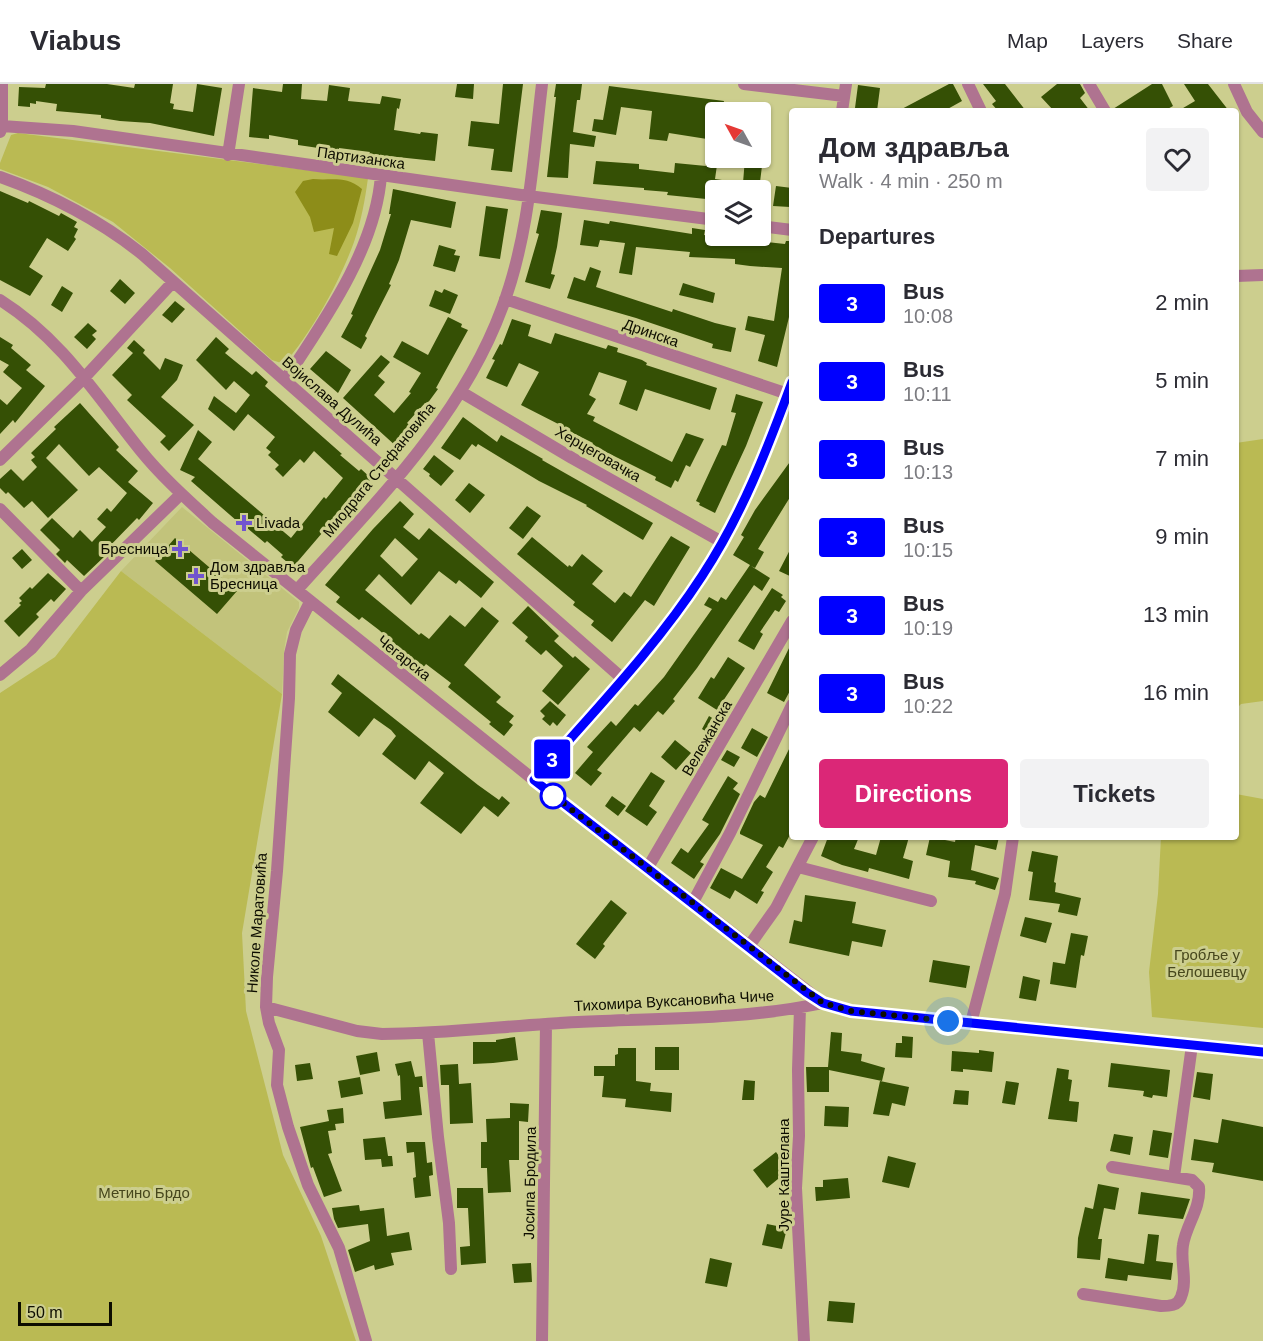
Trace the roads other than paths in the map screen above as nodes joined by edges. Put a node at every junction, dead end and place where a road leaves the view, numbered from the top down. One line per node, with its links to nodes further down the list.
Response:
1 (2, 84): 12 (street)
2 (239, 84): 14 (street)
3 (542, 84): 17 (street, Миодрага Стефановића)
4 (744, 84): 8 (street)
5 (968, 84): 10 (street)
6 (1089, 84): 11 (street)
7 (1234, 84): 13 (street)
8 (845, 90): 9 (street)
9 (842, 108)
10 (980, 108)
11 (1103, 108)
12 (1, 129): 14 (street, Партизанска)
13 (1263, 132)
14 (228, 154): 15 (street, Партизанска)
15 (381, 175): 17 (street, Партизанска); 27 (street)
16 (0, 177): 23 (street, Војислава Дулића)
17 (528, 196): 18 (street, Партизанска); 24 (street, Миодрага Стефановића)
18 (705, 219)
19 (771, 227): 20 (street)
20 (789, 230)
21 (1263, 275): 22 (street)
22 (1239, 276)
23 (173, 282): 26 (street); 27 (street, Војислава Дулића)
24 (505, 299): 29 (street, Миодрага Стефановића); 30 (street, Дринска)
25 (0, 300): 26 (street, Чегарска)
26 (84, 378): 31 (street); 33 (street, Чегарска)
27 (285, 380): 32 (street, Војислава Дулића)
28 (789, 391): 30 (street)
29 (461, 392): 32 (street, Миодрага Стефановића); 35 (street, Херцеговачка)
30 (788, 394): 35 (street)
31 (0, 460)
32 (397, 477): 36 (street, Миодрага Стефановића); 41 (street, Војислава Дулића)
33 (181, 494): 36 (street, Чегарска); 37 (street)
34 (0, 509): 37 (street)
35 (722, 542): 41 (street)
36 (297, 590): 38 (street, Чегарска)
37 (81, 591): 40 (street)
38 (310, 602): 43 (street, Чегарска); 52 (street, Николе Маратовића)
39 (789, 626): 47 (street, Вележанска)
40 (0, 675)
41 (623, 679): 43 (street)
42 (789, 711): 49 (street)
43 (534, 780): 47 (street, Чегарска)
44 (812, 840): 46 (street)
45 (1013, 840): 54 (street)
46 (798, 867): 48 (street); 50 (street)
47 (647, 869): 49 (street, Чегарска)
48 (931, 901)
49 (692, 904): 50 (street, Чегарска)
50 (749, 946): 51 (street, Чегарска)
51 (823, 1003): 53 (street, Тихомира Вуксановића Чиче); 54 (street, Тихомира Вуксановића Чиче)
52 (266, 1007): 56 (street, Тихомира Вуксановића Чиче); 63 (street, Николе Маратовића)
53 (800, 1008): 55 (street, Тихомира Вуксановића Чиче); 65 (street, Јуре Каштелана)
54 (971, 1023): 57 (street, Тихомира Вуксановића Чиче)
55 (546, 1024): 56 (street, Тихомира Вуксановића Чиче); 64 (street, Јосипа Бродила)
56 (428, 1033): 61 (street)
57 (1192, 1045): 58 (street, Тихомира Вуксановића Чиче); 60 (street)
58 (1263, 1052)
59 (1112, 1167): 60 (street)
60 (1174, 1177): 62 (street)
61 (451, 1269)
62 (1083, 1294)
63 (366, 1341)
64 (542, 1341)
65 (804, 1341)

